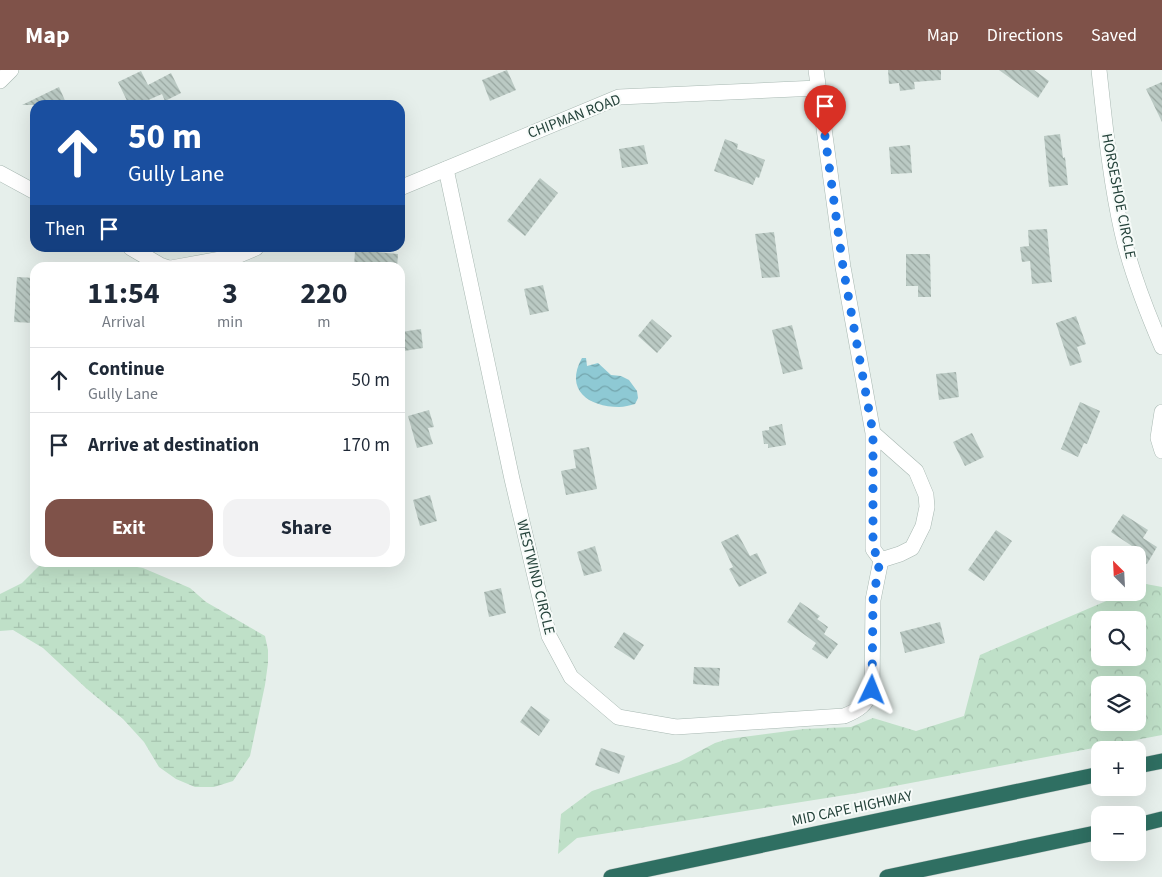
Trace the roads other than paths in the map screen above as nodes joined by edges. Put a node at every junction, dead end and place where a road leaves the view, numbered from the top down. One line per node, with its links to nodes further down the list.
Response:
1 (12, 70): 4 (street)
2 (816, 70): 5 (street)
3 (1099, 70): 14 (street, HORSESHOE CIRCLE)
4 (0, 80)
5 (818, 88): 6 (street, CHIPMAN ROAD); 16 (street)
6 (446, 169): 8 (street, CHIPMAN ROAD); 18 (street, WESTWIND CIRCLE)
7 (0, 173): 9 (street)
8 (405, 186)
9 (30, 189)
10 (138, 252): 12 (street)
11 (246, 252): 13 (street)
12 (156, 262)
13 (198, 262)
14 (1162, 347)
15 (1162, 412): 17 (street)
16 (873, 433): 18 (street); 18 (street)
17 (1162, 451)
18 (880, 560)
19 (1162, 761): 20 (highway)
20 (1146, 764)
21 (1091, 776): 25 (highway, MID CAPE HIGHWAY)
22 (1162, 819): 23 (highway)
23 (1146, 822)
24 (1091, 834): 26 (highway)
25 (611, 877)
26 (887, 877)

